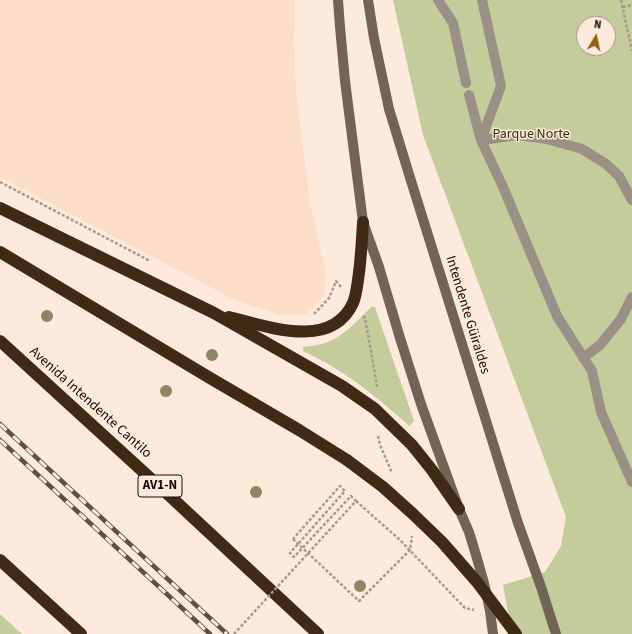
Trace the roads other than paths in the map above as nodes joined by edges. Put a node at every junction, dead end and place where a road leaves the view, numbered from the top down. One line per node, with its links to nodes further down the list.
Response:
1 (338, 0): 10 (main road)
2 (368, 0): 23 (main road, Intendente Güiraldes)
3 (438, 0): 5 (lane)
4 (482, 0): 7 (lane)
5 (466, 83)
6 (469, 95): 7 (lane)
7 (481, 140): 8 (lane); 15 (lane)
8 (632, 200)
9 (0, 208): 13 (highway)
10 (363, 222): 13 (highway); 17 (main road)
11 (0, 252): 22 (highway, bridge)
12 (632, 297): 15 (lane)
13 (214, 313): 17 (highway)
14 (0, 341): 20 (highway, Avenida Intendente Cantilo / AV1-N)
15 (583, 358): 16 (lane)
16 (632, 482)
17 (458, 509): 21 (main road)
18 (0, 560): 19 (highway)
19 (81, 634)
20 (318, 634)
21 (494, 634)
22 (516, 634)
23 (556, 634)

